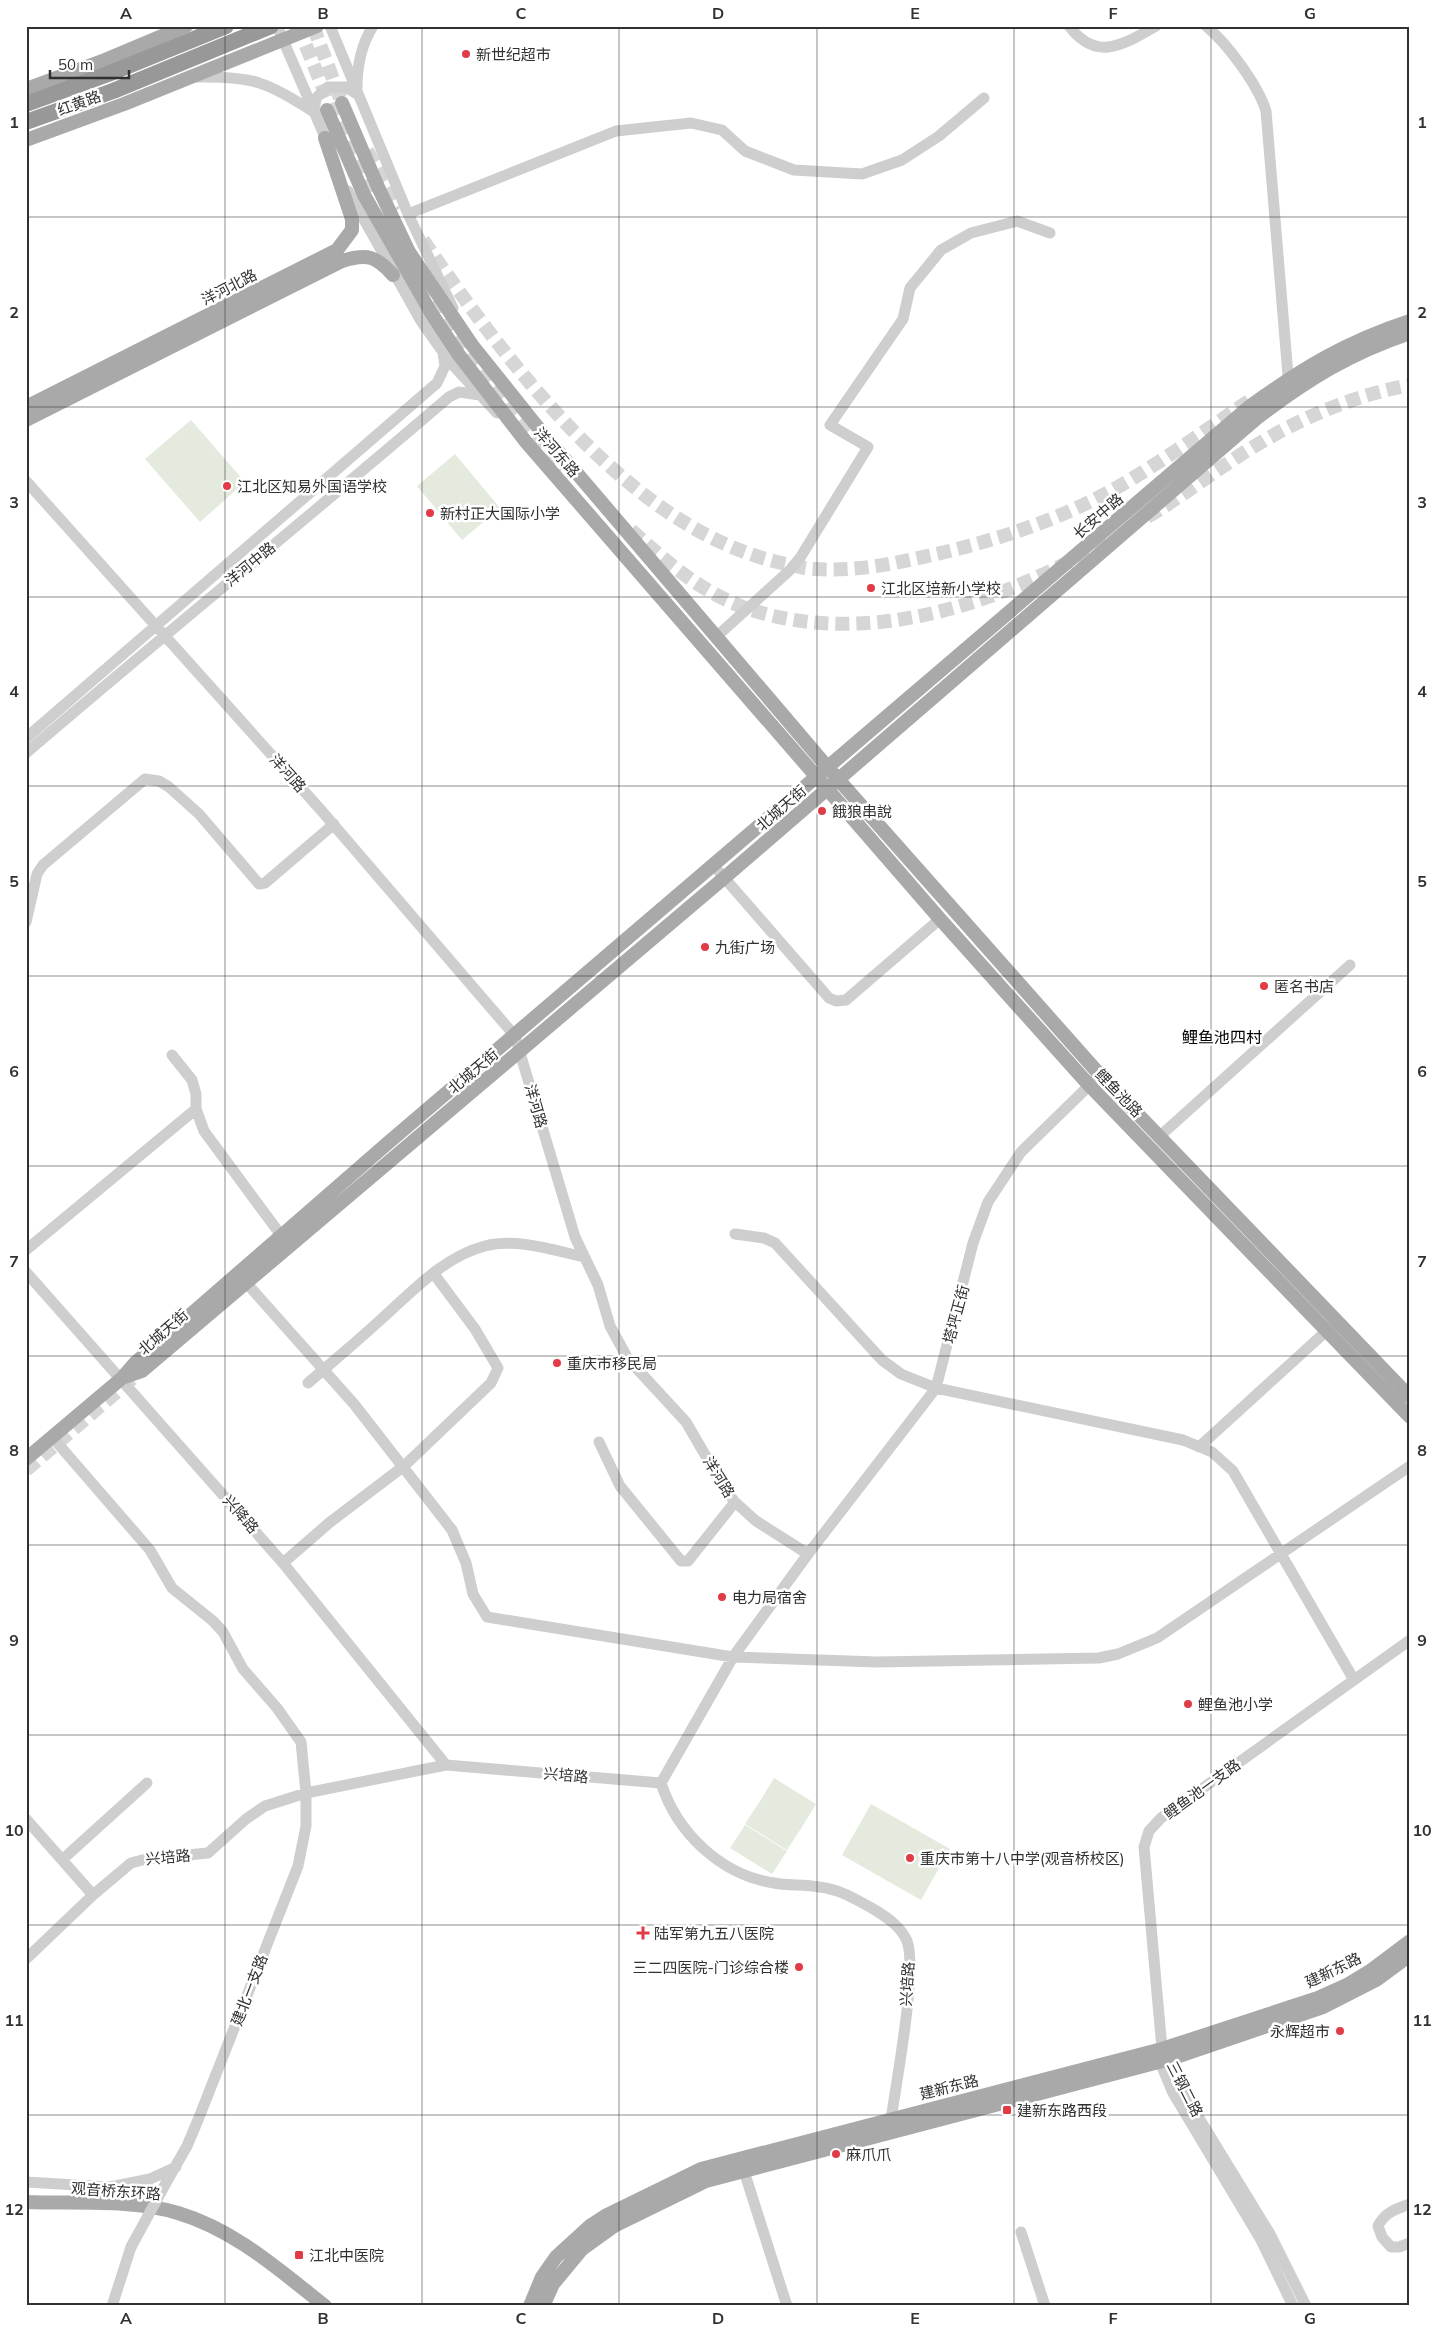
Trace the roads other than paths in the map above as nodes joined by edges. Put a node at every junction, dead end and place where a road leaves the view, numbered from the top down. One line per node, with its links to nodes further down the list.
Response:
1 (186, 26): 11 (main road)
2 (226, 26): 18 (highway, 红黄路, bridge)
3 (271, 26): 20 (highway, 红黄路, bridge)
4 (277, 26): 12 (street)
5 (317, 26): 12 (main road)
6 (330, 26): 15 (street)
7 (373, 26): 15 (street)
8 (1069, 26): 9 (street)
9 (1156, 26)
10 (1206, 26): 30 (street)
11 (172, 30): 13 (main road); 14 (main road)
12 (283, 40): 13 (main road); 19 (street)
13 (193, 77): 19 (street); 22 (main road)
14 (26, 89)
15 (357, 94): 19 (street); 23 (street)
16 (984, 98): 23 (street)
17 (342, 103): 28 (main road, 洋河东路)
18 (26, 104)
19 (320, 111): 21 (street); 35 (main road, 洋河东路)
20 (26, 122)
21 (325, 138): 25 (street); 33 (main road, 洋河北路)
22 (26, 140)
23 (408, 214): 28 (street)
24 (1050, 233): 38 (street)
25 (393, 275): 29 (street); 34 (main road, 洋河北路)
26 (1410, 321): 30 (main road, 长安中路)
27 (1410, 333): 31 (main road, 长安中路)
28 (472, 345): 38 (main road, 洋河东路)
29 (443, 353): 32 (street); 37 (street, 洋河中路)
30 (1288, 379): 31 (street); 41 (main road, 长安中路)
31 (1290, 393): 43 (main road, 长安中路)
32 (480, 395): 35 (street); 37 (street, 洋河中路)
33 (26, 407)
34 (26, 420)
35 (526, 442): 42 (main road, 洋河东路)
36 (26, 481): 37 (street, 洋河路)
37 (160, 631): 39 (street, 洋河中路); 40 (street, 洋河中路); 45 (street, 洋河路)
38 (716, 637): 41 (main road, 洋河东路)
39 (26, 738)
40 (26, 753)
41 (829, 769): 42 (main road, 北城天街); 43 (main road, 鲤鱼池路)
42 (818, 778): 44 (main road, 鲤鱼池路); 46 (main road, 北城天街)
43 (838, 779): 44 (main road, 北城天街); 54 (main road, 鲤鱼池路)
44 (827, 789): 47 (main road, 北城天街); 48 (main road, 鲤鱼池路)
45 (334, 824): 49 (street); 51 (street, 洋河路)
46 (714, 866): 47 (street); 51 (main road, 北城天街)
47 (724, 878): 48 (street); 52 (main road, 北城天街)
48 (940, 919): 55 (main road, 鲤鱼池路)
49 (26, 922)
50 (1350, 964): 57 (street)
51 (515, 1036): 52 (street, 洋河路); 59 (main road, 北城天街)
52 (520, 1052): 59 (main road, 北城天街); 61 (street, 洋河路)
53 (172, 1055): 56 (street)
54 (1100, 1075): 55 (street, 塔坪正街); 57 (main road, 鲤鱼池路)
55 (1089, 1085): 66 (main road, 鲤鱼池路); 70 (street, 塔坪正街)
56 (196, 1108): 59 (street); 60 (street)
57 (1160, 1136): 65 (main road, 鲤鱼池路)
58 (734, 1234): 70 (street)
59 (285, 1241): 64 (main road, 北城天街)
60 (26, 1250)
61 (584, 1257): 63 (street); 79 (street, 洋河路)
62 (26, 1272): 68 (street, 兴降路)
63 (434, 1274): 67 (street); 77 (street)
64 (242, 1278): 67 (street); 68 (main road, 北城天街)
65 (1338, 1320): 66 (street); 71 (main road, 鲤鱼池路)
66 (1327, 1330): 72 (main road, 鲤鱼池路); 75 (street)
67 (324, 1370): 69 (street); 77 (street)
68 (122, 1378): 73 (main road, 北城天街); 82 (street, 兴降路)
69 (308, 1384)
70 (936, 1388): 75 (street); 80 (street, 塔坪正街)
71 (1410, 1397)
72 (1410, 1417)
73 (53, 1438): 76 (main road, 北城天街); 89 (street, 建北一支路)
74 (599, 1442): 79 (street)
75 (1199, 1447): 81 (street)
76 (26, 1459)
77 (404, 1466): 82 (street); 84 (street)
78 (1410, 1466): 81 (street)
79 (735, 1502): 80 (street, 洋河路)
80 (808, 1554): 84 (street)
81 (1282, 1554): 84 (street); 85 (street)
82 (283, 1563): 86 (street, 兴降路)
83 (1410, 1640): 85 (street, 鲤鱼池一支路)
84 (733, 1657): 87 (street)
85 (1354, 1680): 98 (street, 鲤鱼池一支路)
86 (446, 1765): 87 (street, 兴培路); 89 (street, 兴培路)
87 (661, 1782): 99 (street, 兴培路)
88 (146, 1783): 93 (street)
89 (306, 1793): 94 (street, 兴培路); 100 (street, 建北一支路)
90 (26, 1819): 91 (street)
91 (35, 1828): 92 (street); 93 (street)
92 (26, 1837)
93 (62, 1858): 94 (street)
94 (92, 1895): 97 (street, 兴培路)
95 (1410, 1941): 98 (main road, 建新东路)
96 (1410, 1955): 98 (main road, 建新东路)
97 (26, 1959)
98 (1164, 2056): 99 (main road, 建新东路); 113 (street, 三钢二路); 114 (street, 三钢二路)
99 (890, 2125): 101 (main road, 建新东路); 109 (main road, 建新东路)
100 (176, 2166): 102 (street); 107 (street, 建北一支路, bridge)
101 (744, 2171): 110 (main road, 建新东路); 111 (street)
102 (26, 2182)
103 (26, 2202): 108 (main road, 观音桥东环路)
104 (1410, 2204): 106 (street)
105 (1021, 2232): 112 (street)
106 (1410, 2243)
107 (112, 2306)
108 (325, 2306)
109 (530, 2306)
110 (543, 2306)
111 (787, 2306)
112 (1045, 2306)
113 (1293, 2306)
114 (1306, 2306)

